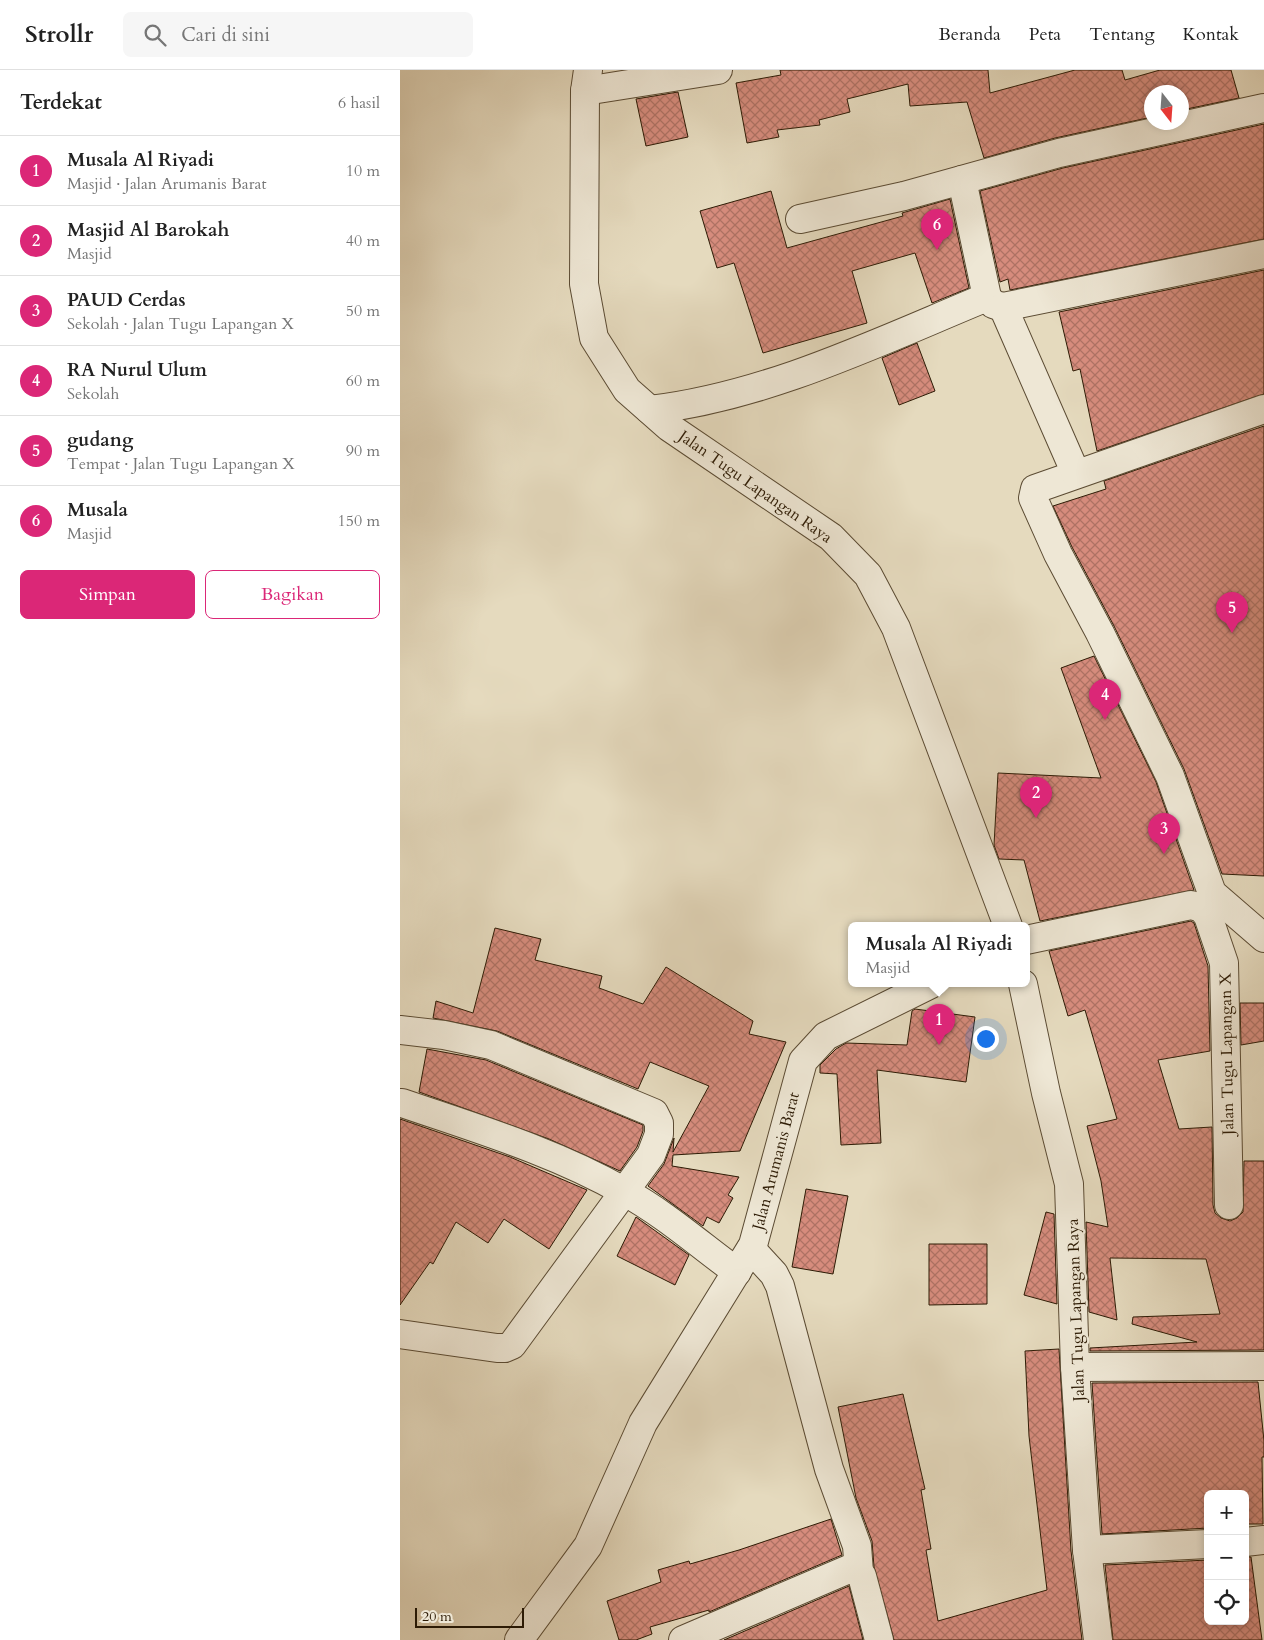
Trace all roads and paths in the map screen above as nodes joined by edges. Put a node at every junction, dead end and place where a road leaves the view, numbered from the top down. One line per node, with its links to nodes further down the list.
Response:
1 (718, 70): 2 (street)
2 (586, 81): 9 (street, Jalan Tugu Lapangan Raya)
3 (1264, 108): 4 (street)
4 (962, 180): 5 (street); 7 (street)
5 (800, 219)
6 (1264, 254): 7 (street)
7 (995, 302): 9 (street); 10 (street)
8 (1264, 409): 10 (street)
9 (650, 410): 11 (street, Jalan Tugu Lapangan Raya)
10 (1076, 474): 13 (street)
11 (1008, 922)
12 (1030, 926): 19 (street, Jalan Tugu Lapangan X)
13 (1264, 938)
14 (924, 987): 20 (street, Jalan Arumanis Barat)
15 (1023, 987): 24 (street, Jalan Tugu Lapangan Raya)
16 (400, 1030): 18 (street)
17 (402, 1103): 18 (street)
18 (625, 1192): 21 (street); 22 (street)
19 (1229, 1205)
20 (751, 1249): 21 (street, Jalan Arumanis Barat); 29 (street)
21 (737, 1272): 30 (street, Jalan Arumanis Barat)
22 (400, 1334)
23 (1264, 1366): 24 (street)
24 (1075, 1367): 28 (street, Jalan Tugu Lapangan Raya)
25 (1264, 1540): 26 (street)
26 (1249, 1542)
27 (1204, 1544): 28 (street)
28 (1087, 1550): 33 (street, Jalan Tugu Lapangan Raya)
29 (861, 1576): 31 (street); 32 (street)
30 (519, 1640)
31 (684, 1640)
32 (880, 1640)
33 (1098, 1640)

